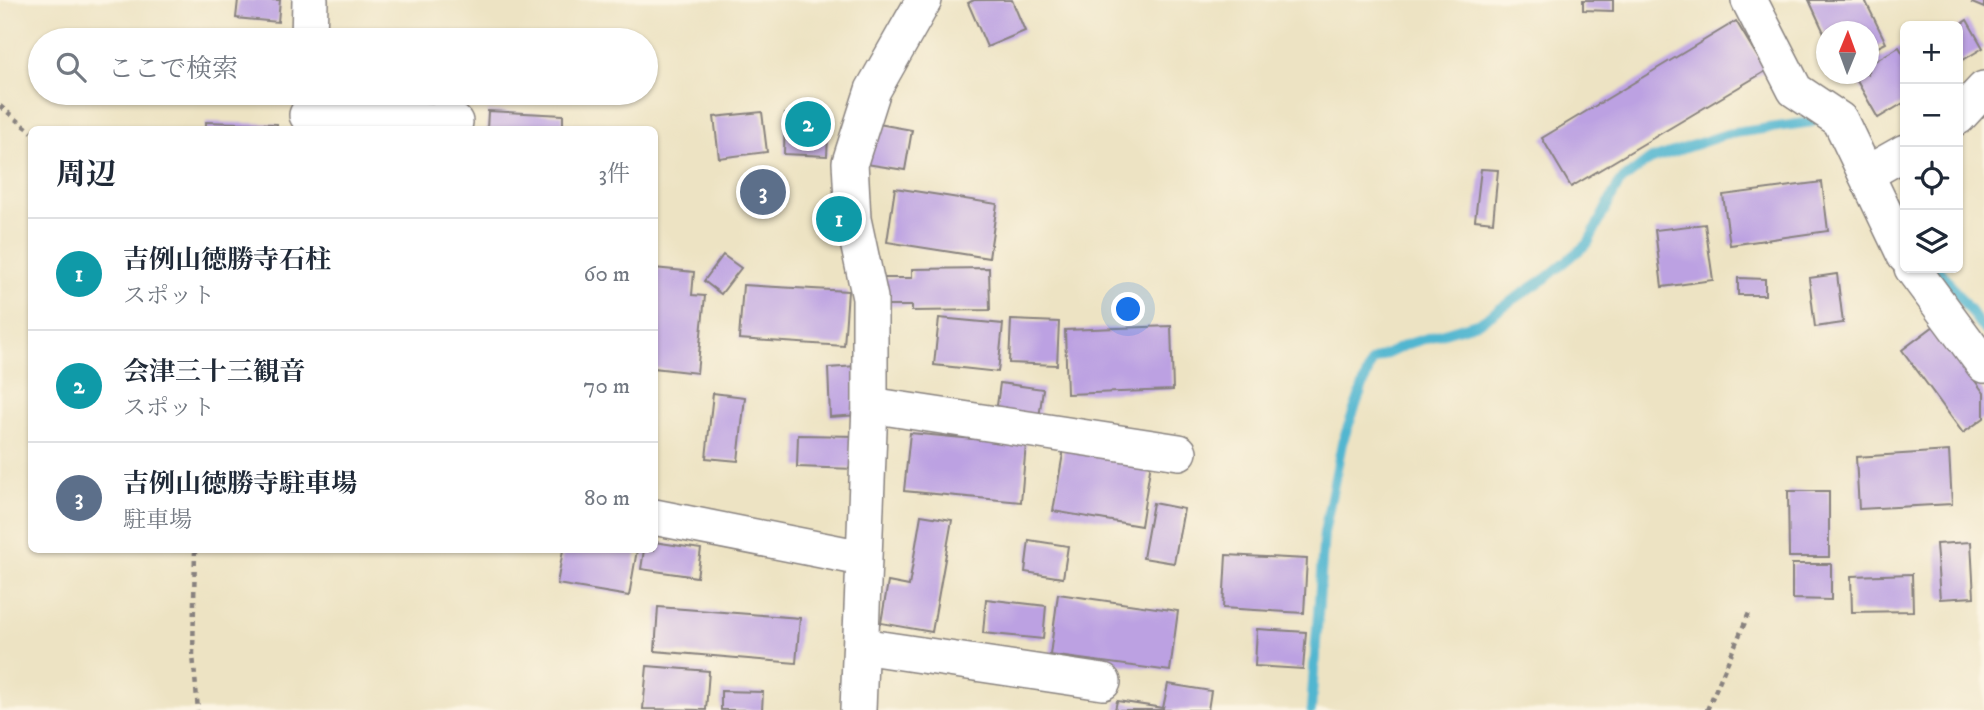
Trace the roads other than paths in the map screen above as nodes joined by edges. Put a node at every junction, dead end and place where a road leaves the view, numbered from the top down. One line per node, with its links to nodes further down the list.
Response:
1 (310, 0): 4 (street)
2 (925, 0): 14 (street)
3 (1749, 0): 10 (street)
4 (309, 28)
5 (1984, 89): 7 (street)
6 (307, 112): 8 (street)
7 (1963, 112)
8 (455, 122)
9 (1900, 155): 10 (street)
10 (1866, 174): 11 (street)
11 (1900, 246)
12 (1916, 273): 13 (street)
13 (1984, 365)
14 (870, 405): 15 (street); 17 (street)
15 (1179, 452)
16 (658, 518): 17 (street)
17 (862, 558): 18 (street)
18 (861, 646): 19 (street); 20 (street)
19 (1103, 682)
20 (858, 710)

